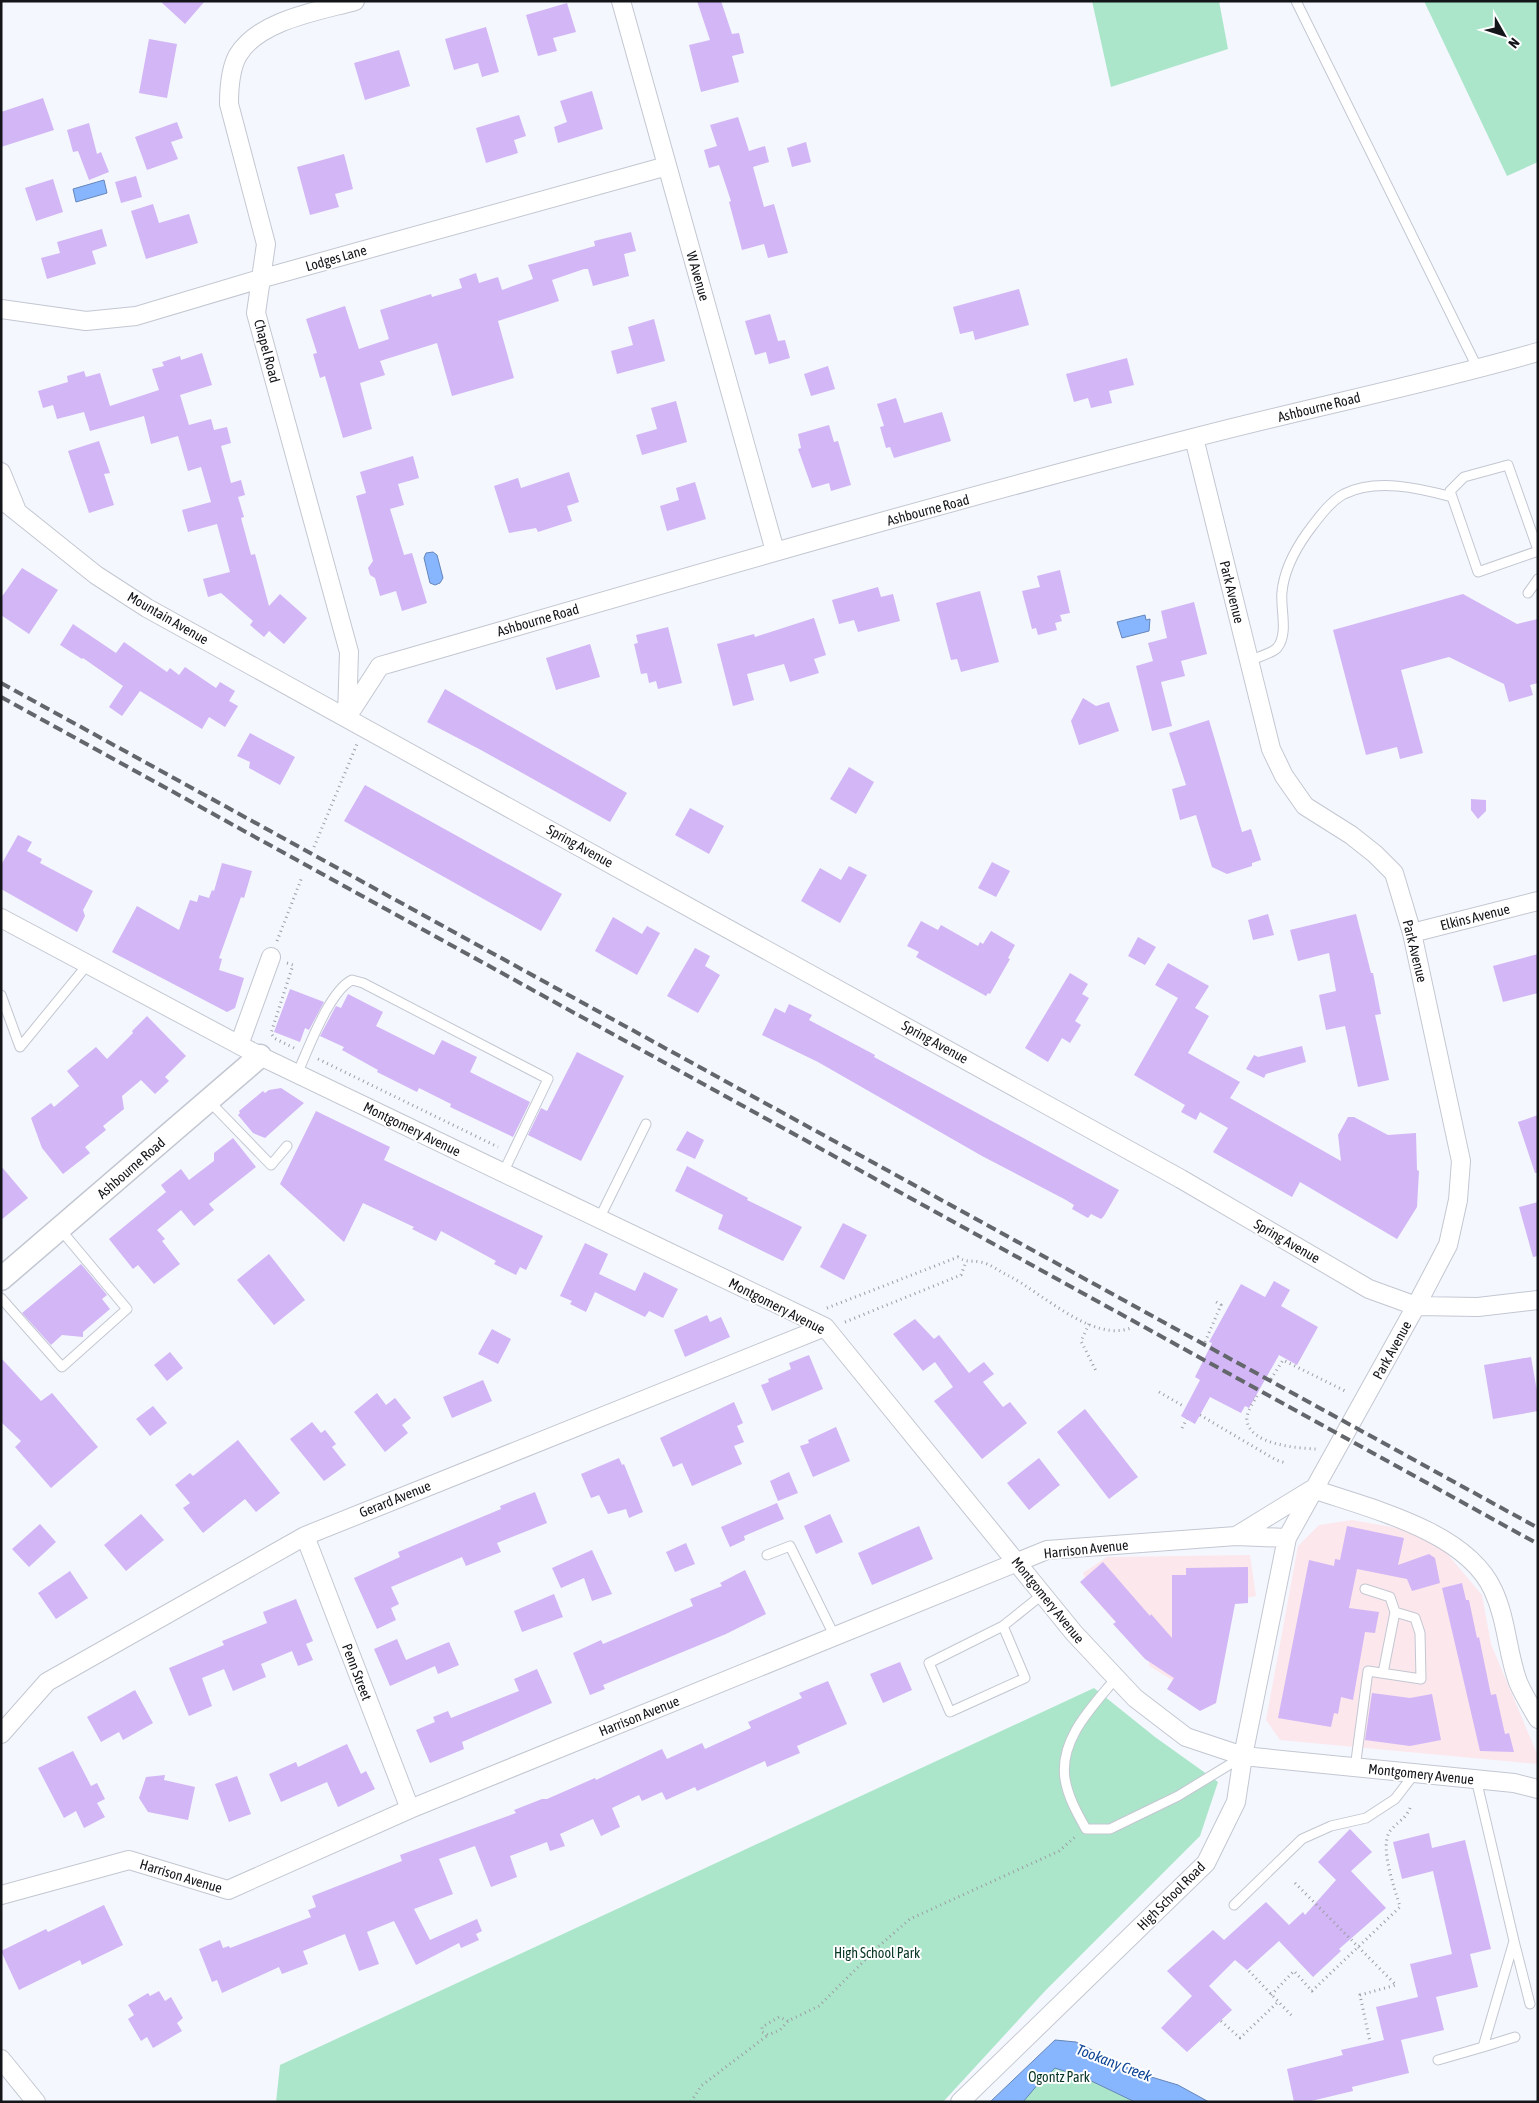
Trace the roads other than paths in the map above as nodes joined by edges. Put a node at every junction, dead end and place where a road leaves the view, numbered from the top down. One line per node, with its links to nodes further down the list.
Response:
1 (355, 1): 5 (street, Chapel Road)
2 (621, 1): 4 (street, W Avenue)
3 (1296, 1): 8 (lane)
4 (667, 166): 5 (street, Lodges Lane); 14 (street, W Avenue)
5 (260, 279): 6 (street, Lodges Lane); 19 (street, Chapel Road)
6 (1, 309)
7 (1538, 352): 8 (street, Ashbourne Road)
8 (1478, 369): 9 (street, Ashbourne Road)
9 (1194, 438): 14 (street, Ashbourne Road); 18 (street, Park Avenue)
10 (1, 472): 13 (street)
11 (1452, 497): 15 (lane); 15 (lane); 18 (lane)
12 (1, 499): 13 (street, Mountain Avenue)
13 (17, 511): 19 (street, Mountain Avenue)
14 (775, 551): 19 (street, Ashbourne Road)
15 (1538, 551)
16 (1538, 579): 17 (lane)
17 (1528, 593)
18 (1249, 661): 22 (street, Park Avenue)
19 (347, 717): 38 (street, Spring Avenue)
20 (1538, 901): 22 (street, Elkins Avenue)
21 (1, 918): 24 (street, Montgomery Avenue)
22 (1412, 933): 38 (street, Park Avenue)
23 (271, 957): 26 (street)
24 (88, 964): 25 (lane); 26 (street, Montgomery Avenue)
25 (1, 995)
26 (239, 1045): 27 (street, Montgomery Avenue)
27 (260, 1056): 28 (street, Montgomery Avenue); 29 (street, Ashbourne Road)
28 (297, 1074): 32 (street, Montgomery Avenue); 32 (lane)
29 (209, 1101): 31 (lane); 34 (street, Ashbourne Road)
30 (646, 1124): 33 (lane)
31 (287, 1146)
32 (503, 1173): 33 (street, Montgomery Avenue)
33 (599, 1219): 39 (street, Montgomery Avenue)
34 (60, 1228): 35 (street, Ashbourne Road); 36 (lane)
35 (1, 1280)
36 (1, 1298)
37 (1538, 1300): 38 (street, Spring Avenue)
38 (1416, 1306): 40 (street, Park Avenue)
39 (833, 1322): 41 (street, Gerard Avenue); 45 (street, Montgomery Avenue)
40 (1314, 1489): 42 (street); 43 (street, Park Avenue); 53 (street)
41 (305, 1536): 54 (street, Gerard Avenue); 60 (street, Penn Street)
42 (1236, 1536): 43 (street, Harrison Avenue); 45 (street, Harrison Avenue)
43 (1287, 1538): 55 (street, High School Road)
44 (767, 1555): 50 (lane)
45 (1017, 1562): 47 (street, Montgomery Avenue); 50 (street, Harrison Avenue)
46 (1365, 1589): 48 (lane)
47 (1043, 1594): 49 (lane); 52 (street, Montgomery Avenue)
48 (1395, 1612): 51 (lane); 51 (lane)
49 (1003, 1626): 49 (lane)
50 (835, 1636): 60 (street, Harrison Avenue)
51 (1383, 1673): 56 (lane)
52 (1116, 1678): 55 (street, Montgomery Avenue); 55 (lane)
53 (1538, 1718)
54 (1, 1734)
55 (1242, 1756): 56 (street, Montgomery Avenue); 70 (street, High School Road)
56 (1355, 1768): 57 (street, Montgomery Avenue)
57 (1415, 1773): 58 (street, Montgomery Avenue); 62 (lane)
58 (1476, 1779): 59 (street, Montgomery Avenue); 63 (lane)
59 (1538, 1789)
60 (410, 1810): 61 (street, Harrison Avenue)
61 (1, 1895)
62 (1234, 1905)
63 (1514, 1941): 64 (lane); 66 (lane)
64 (1530, 2004)
65 (1516, 2037): 66 (lane)
66 (1483, 2047): 68 (lane)
67 (1, 2059): 69 (street)
68 (1438, 2060)
69 (36, 2102)
70 (960, 2102)

